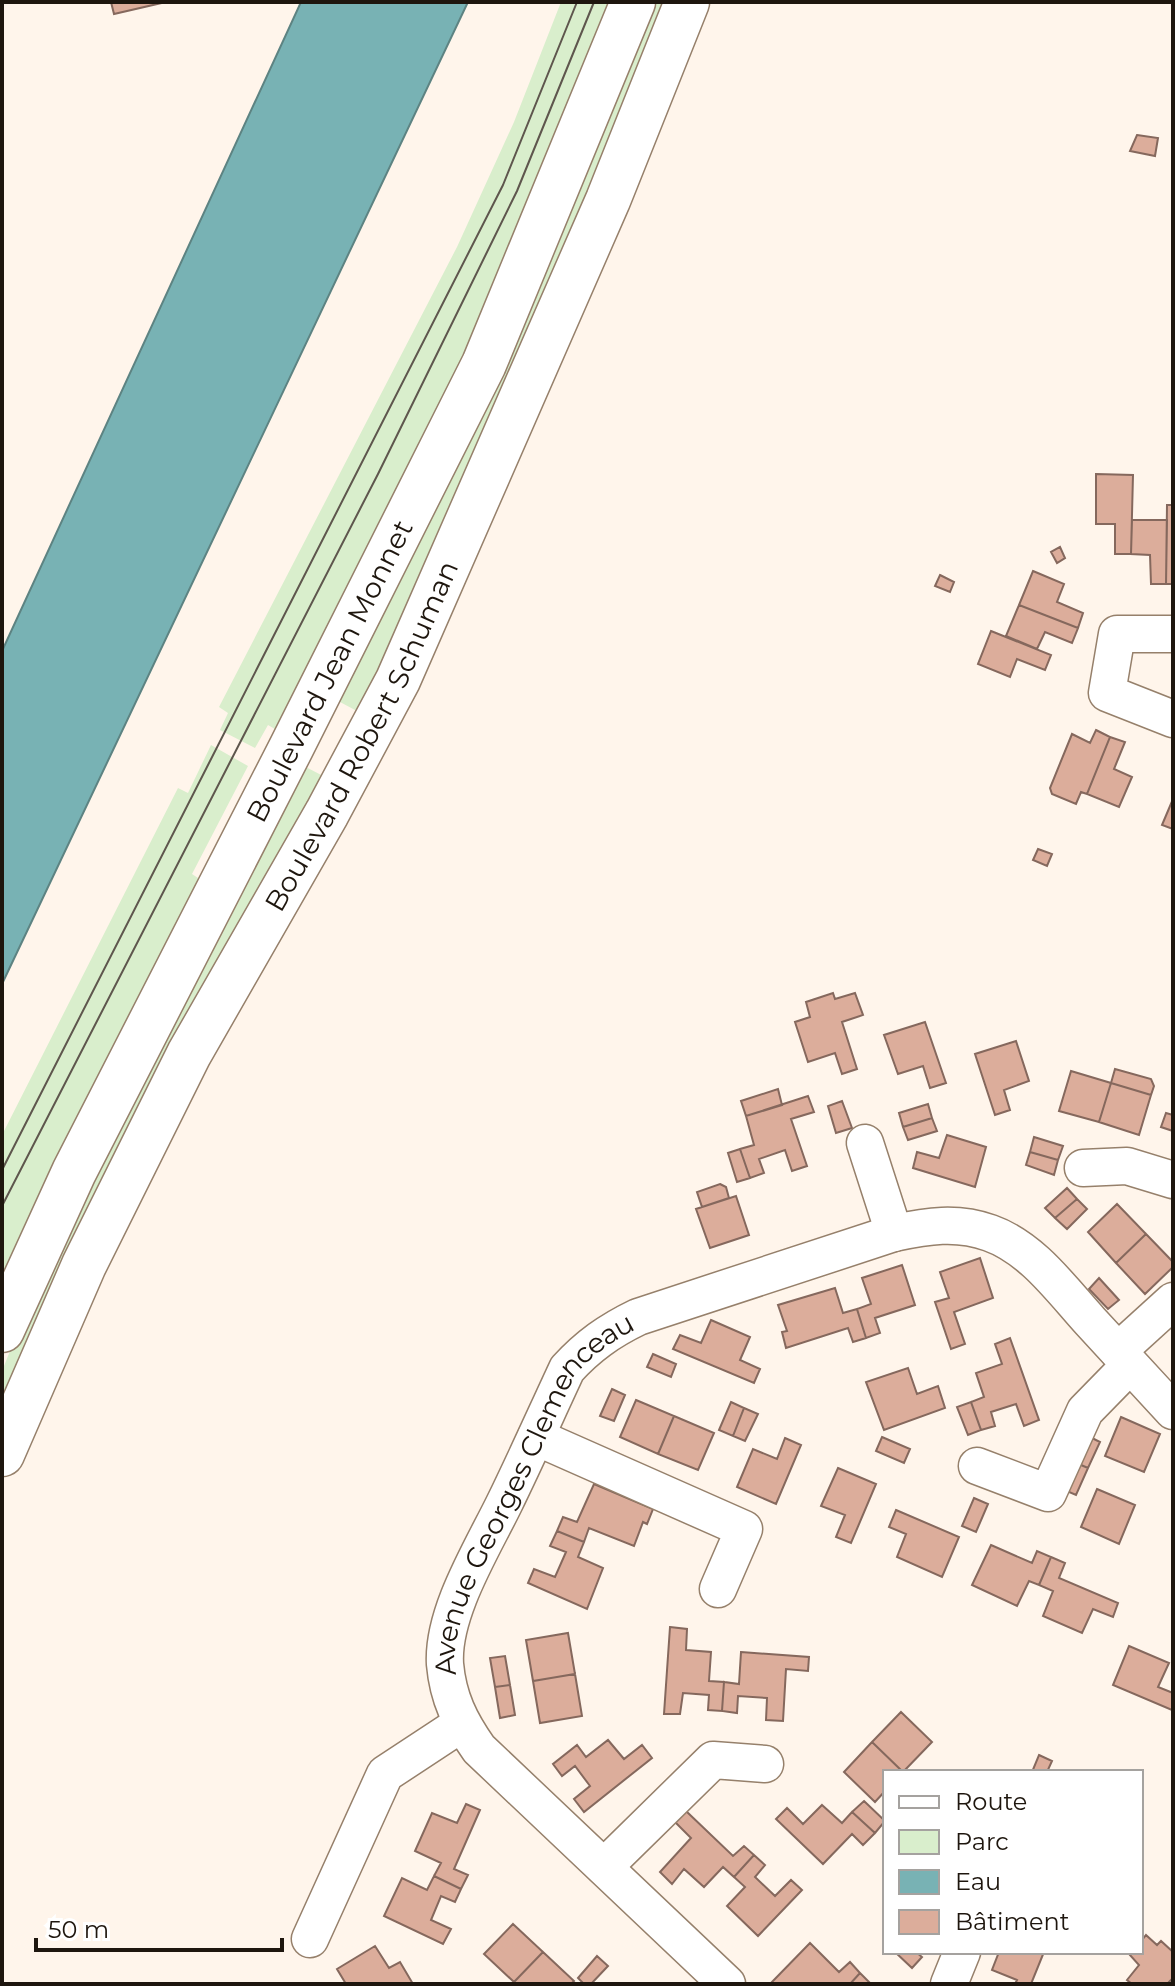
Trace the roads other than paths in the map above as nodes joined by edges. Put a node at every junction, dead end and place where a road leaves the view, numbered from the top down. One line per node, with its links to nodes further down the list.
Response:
1 (633, 2): 10 (main road, Boulevard Jean Monnet)
2 (687, 2): 14 (main road, Boulevard Robert Schuman)
3 (1173, 634): 4 (street)
4 (1173, 719)
5 (865, 1143): 8 (street)
6 (1083, 1168): 7 (street)
7 (1173, 1180)
8 (894, 1233): 11 (street, Avenue Georges Clemenceau); 13 (street, Avenue Georges Clemenceau)
9 (1173, 1301): 11 (street)
10 (2, 1330)
11 (1124, 1358): 12 (street, Avenue Georges Clemenceau); 15 (street)
12 (1173, 1411)
13 (536, 1437): 16 (street); 17 (street, Avenue Georges Clemenceau)
14 (2, 1454)
15 (977, 1466)
16 (718, 1589)
17 (461, 1724): 19 (street, Avenue Georges Clemenceau); 20 (street)
18 (765, 1764): 19 (street)
19 (604, 1867): 22 (street, Avenue Georges Clemenceau)
20 (310, 1939)
21 (961, 1954): 23 (street)
22 (727, 1984)
23 (949, 1984)

